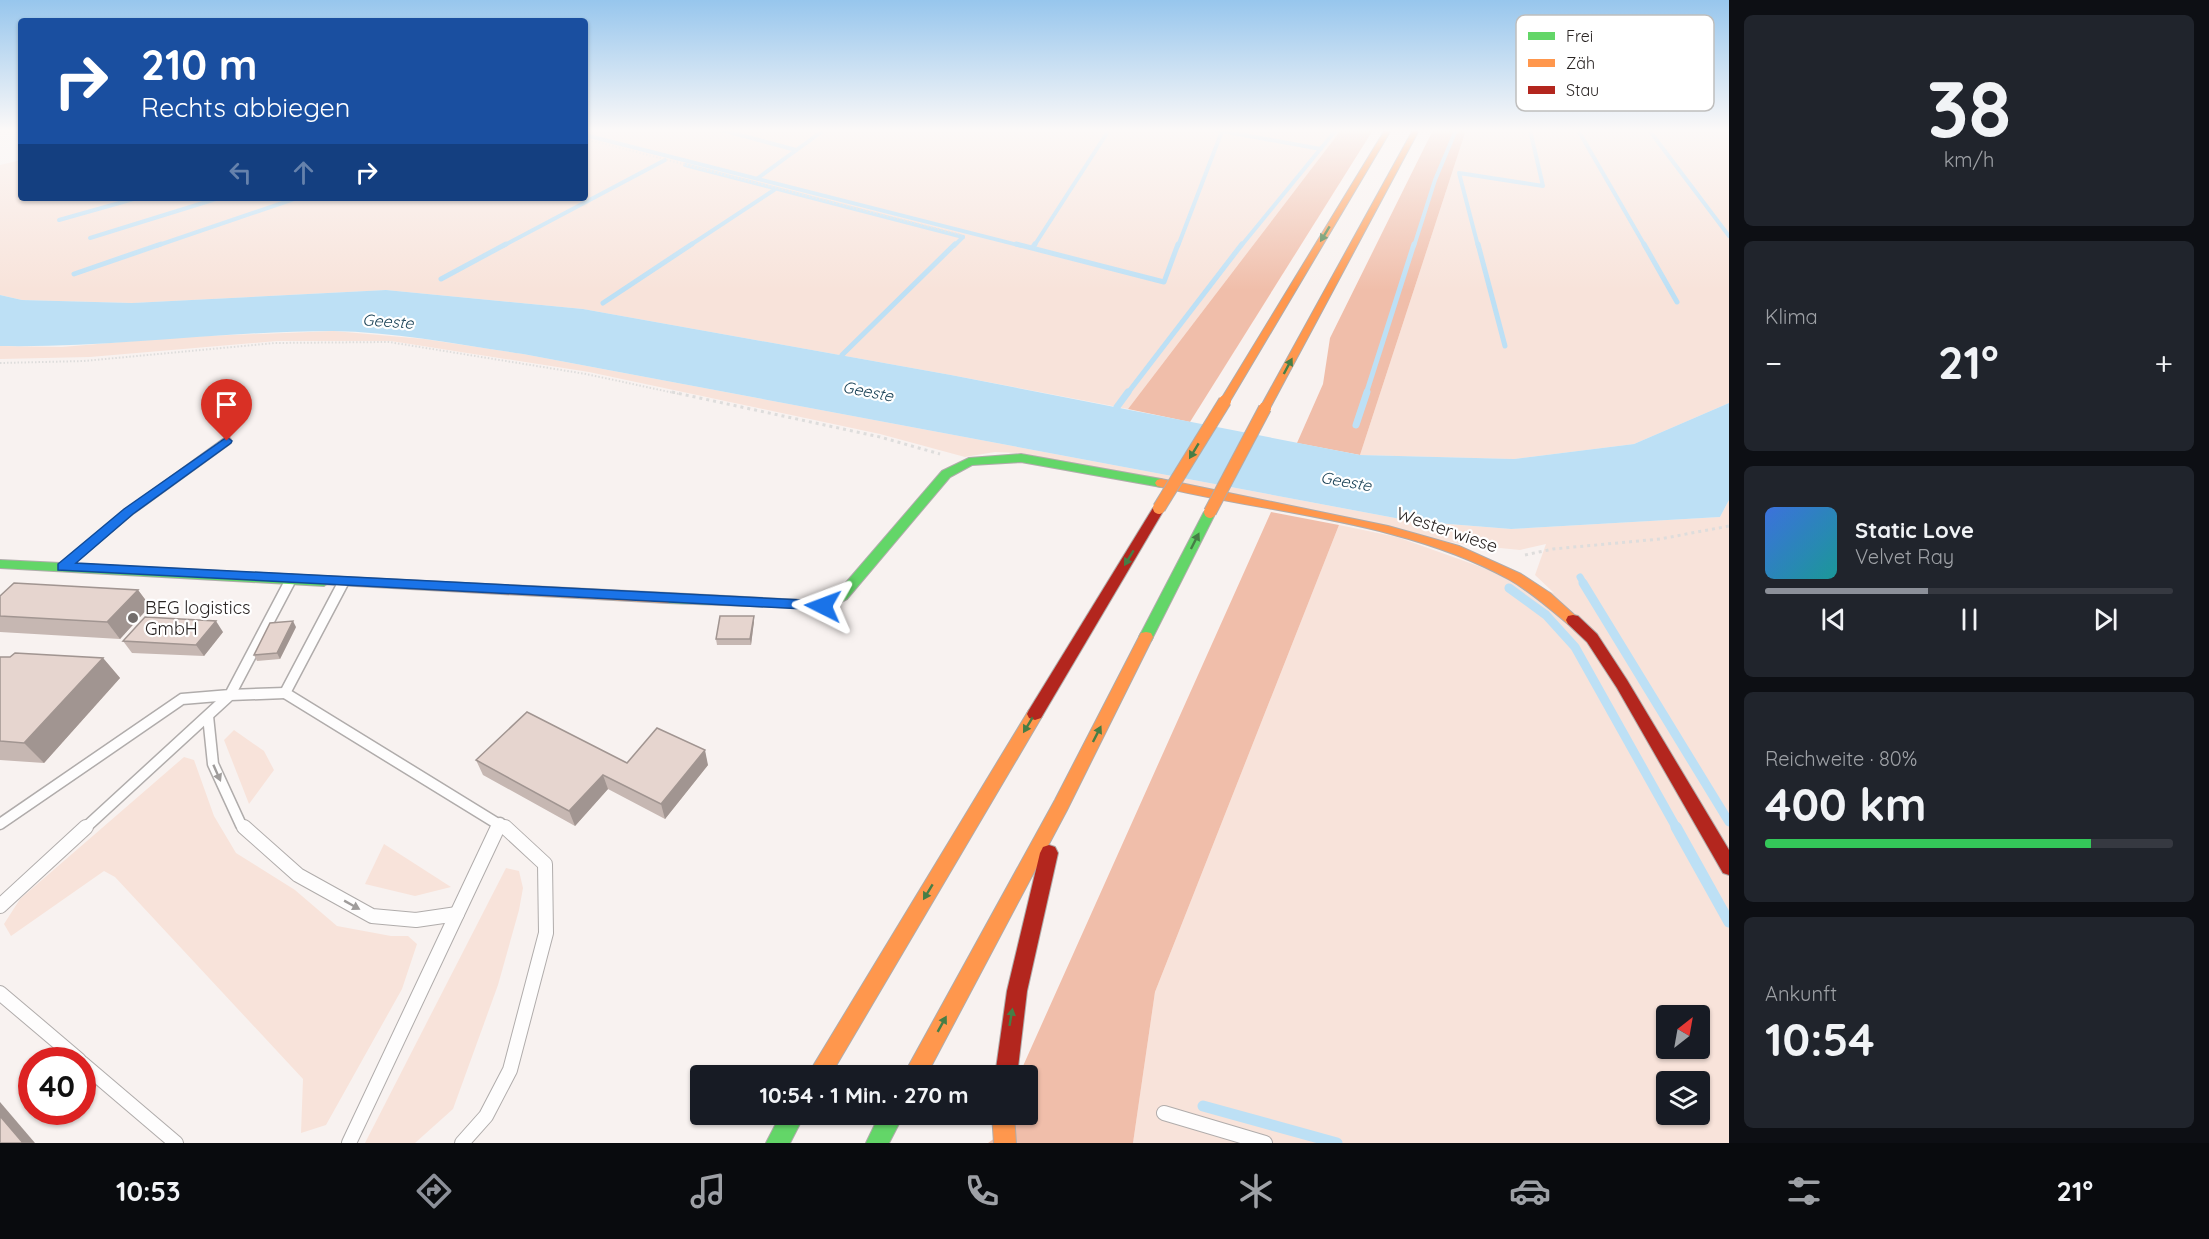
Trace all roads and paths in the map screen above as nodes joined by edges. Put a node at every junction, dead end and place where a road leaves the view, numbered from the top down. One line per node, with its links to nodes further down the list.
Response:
1 (759, 183): 4 (path)
2 (1356, 183): 25 (main road, one-way to 25, bridge)
3 (1387, 183): 17 (main road, one-way to 3, bridge)
4 (962, 235)
5 (0, 363): 7 (path)
6 (227, 441): 11 (lane)
7 (969, 462): 13 (main road); 20 (main road, Westerwiese)
8 (1729, 526): 9 (path)
9 (1521, 556)
10 (0, 564): 11 (main road)
11 (63, 567): 12 (main road)
12 (291, 578): 13 (main road); 15 (lane)
13 (343, 581): 14 (lane)
14 (285, 693): 15 (lane); 18 (lane)
15 (230, 695): 16 (lane); 19 (lane)
16 (208, 716): 21 (lane); 22 (lane, one-way to 22)
17 (1061, 805): 26 (main road, one-way to 17); 27 (main road, one-way to 17)
18 (500, 823): 22 (lane); 35 (lane)
19 (0, 824)
20 (1729, 867)
21 (0, 906)
22 (457, 914): 34 (lane)
23 (0, 993): 24 (lane)
24 (63, 1047)
25 (825, 1065)
26 (920, 1065)
27 (1007, 1065)
28 (96, 1075): 33 (lane)
29 (1164, 1113): 39 (lane)
30 (788, 1125): 36 (main road)
31 (887, 1125): 37 (main road)
32 (1004, 1125): 38 (main road)
33 (176, 1143)
34 (349, 1143)
35 (462, 1143)
36 (777, 1143)
37 (877, 1143)
38 (1005, 1143)
39 (1265, 1143)

